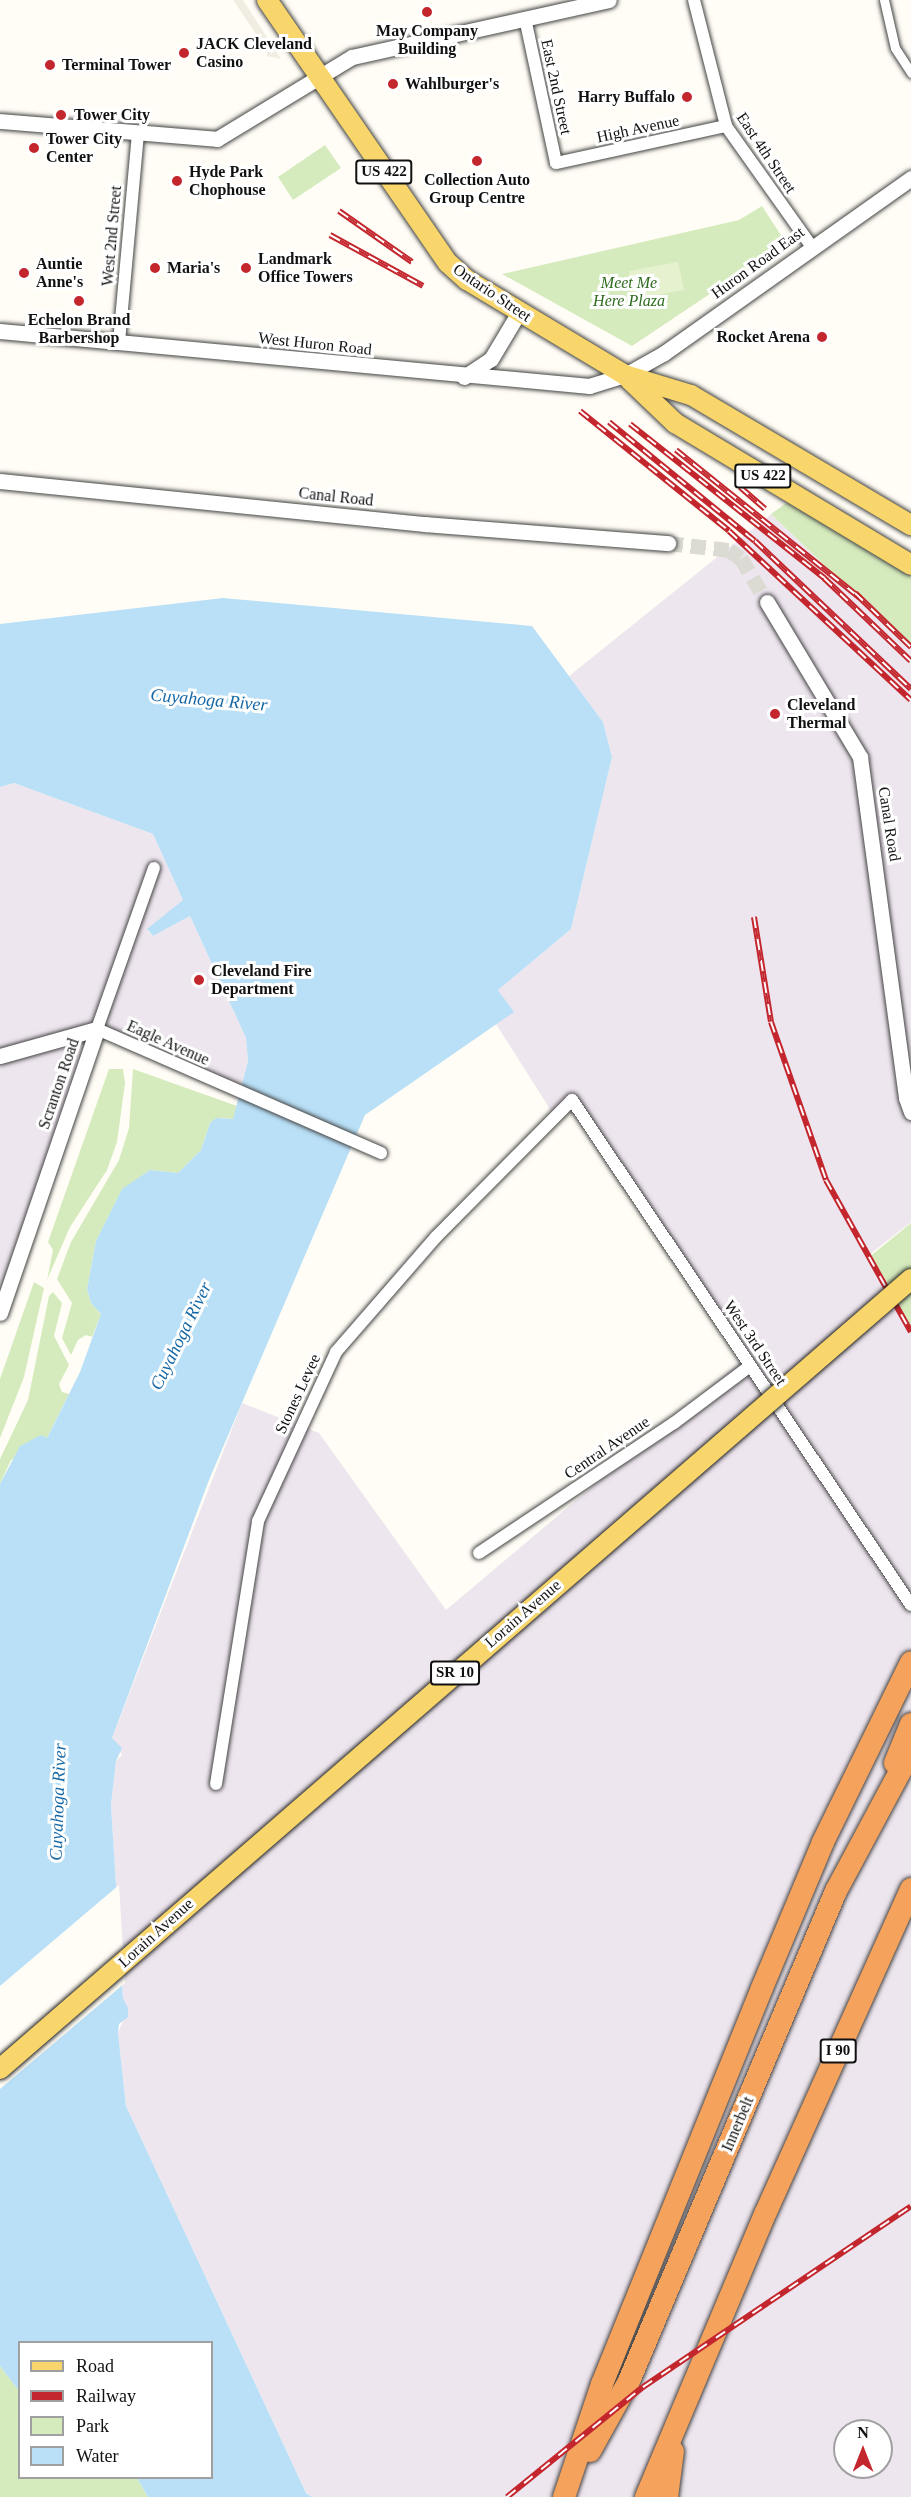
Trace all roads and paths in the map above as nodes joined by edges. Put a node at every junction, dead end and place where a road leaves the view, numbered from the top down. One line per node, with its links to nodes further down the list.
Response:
1 (267, 0): 7 (main road, Ontario Street / US 422)
2 (609, 0): 5 (street)
3 (694, 0): 9 (street, East 4th Street)
4 (884, 0): 6 (street)
5 (525, 18): 7 (street); 11 (street, East 2nd Street)
6 (911, 73)
7 (318, 75): 10 (street); 14 (main road, Ontario Street / US 422)
8 (0, 121): 10 (street)
9 (726, 126): 11 (street, High Avenue); 13 (street, East 4th Street)
10 (138, 134): 16 (street, West 2nd Street)
11 (556, 163)
12 (911, 178): 13 (street, Huron Road East)
13 (812, 247): 17 (street, Huron Road East)
14 (519, 312): 17 (main road, Ontario Street / US 422); 18 (street)
15 (0, 331): 16 (street, West Huron Road)
16 (119, 342): 18 (street, West Huron Road)
17 (625, 375): 18 (street, West Huron Road); 20 (main road, Ontario Street / US 422); 22 (main road, Ontario Street / US 422)
18 (464, 377)
19 (0, 480): 21 (street, Canal Road)
20 (911, 525)
21 (668, 543)
22 (911, 565)
23 (767, 602): 28 (street, Canal Road)
24 (154, 868): 25 (street, Scranton Road)
25 (97, 1029): 26 (street); 29 (street, Eagle Avenue); 31 (street, Scranton Road)
26 (0, 1056)
27 (572, 1100): 32 (street, West 3rd Street); 38 (street, Stones Levee)
28 (911, 1112)
29 (381, 1153)
30 (911, 1279): 41 (main road, Lorain Avenue / SR 10, bridge)
31 (0, 1313)
32 (750, 1366): 33 (street, Central Avenue); 34 (street, West 3rd Street)
33 (478, 1553)
34 (911, 1605)
35 (911, 1662): 43 (highway)
36 (911, 1724): 39 (highway)
37 (911, 1750): 39 (highway, Innerbelt)
38 (216, 1784)
39 (878, 1812): 43 (highway, Innerbelt)
40 (911, 1889): 42 (highway, I 90)
41 (0, 2069)
42 (676, 2427): 44 (highway, I 90); 45 (highway)
43 (564, 2497)
44 (645, 2497)
45 (668, 2497)

